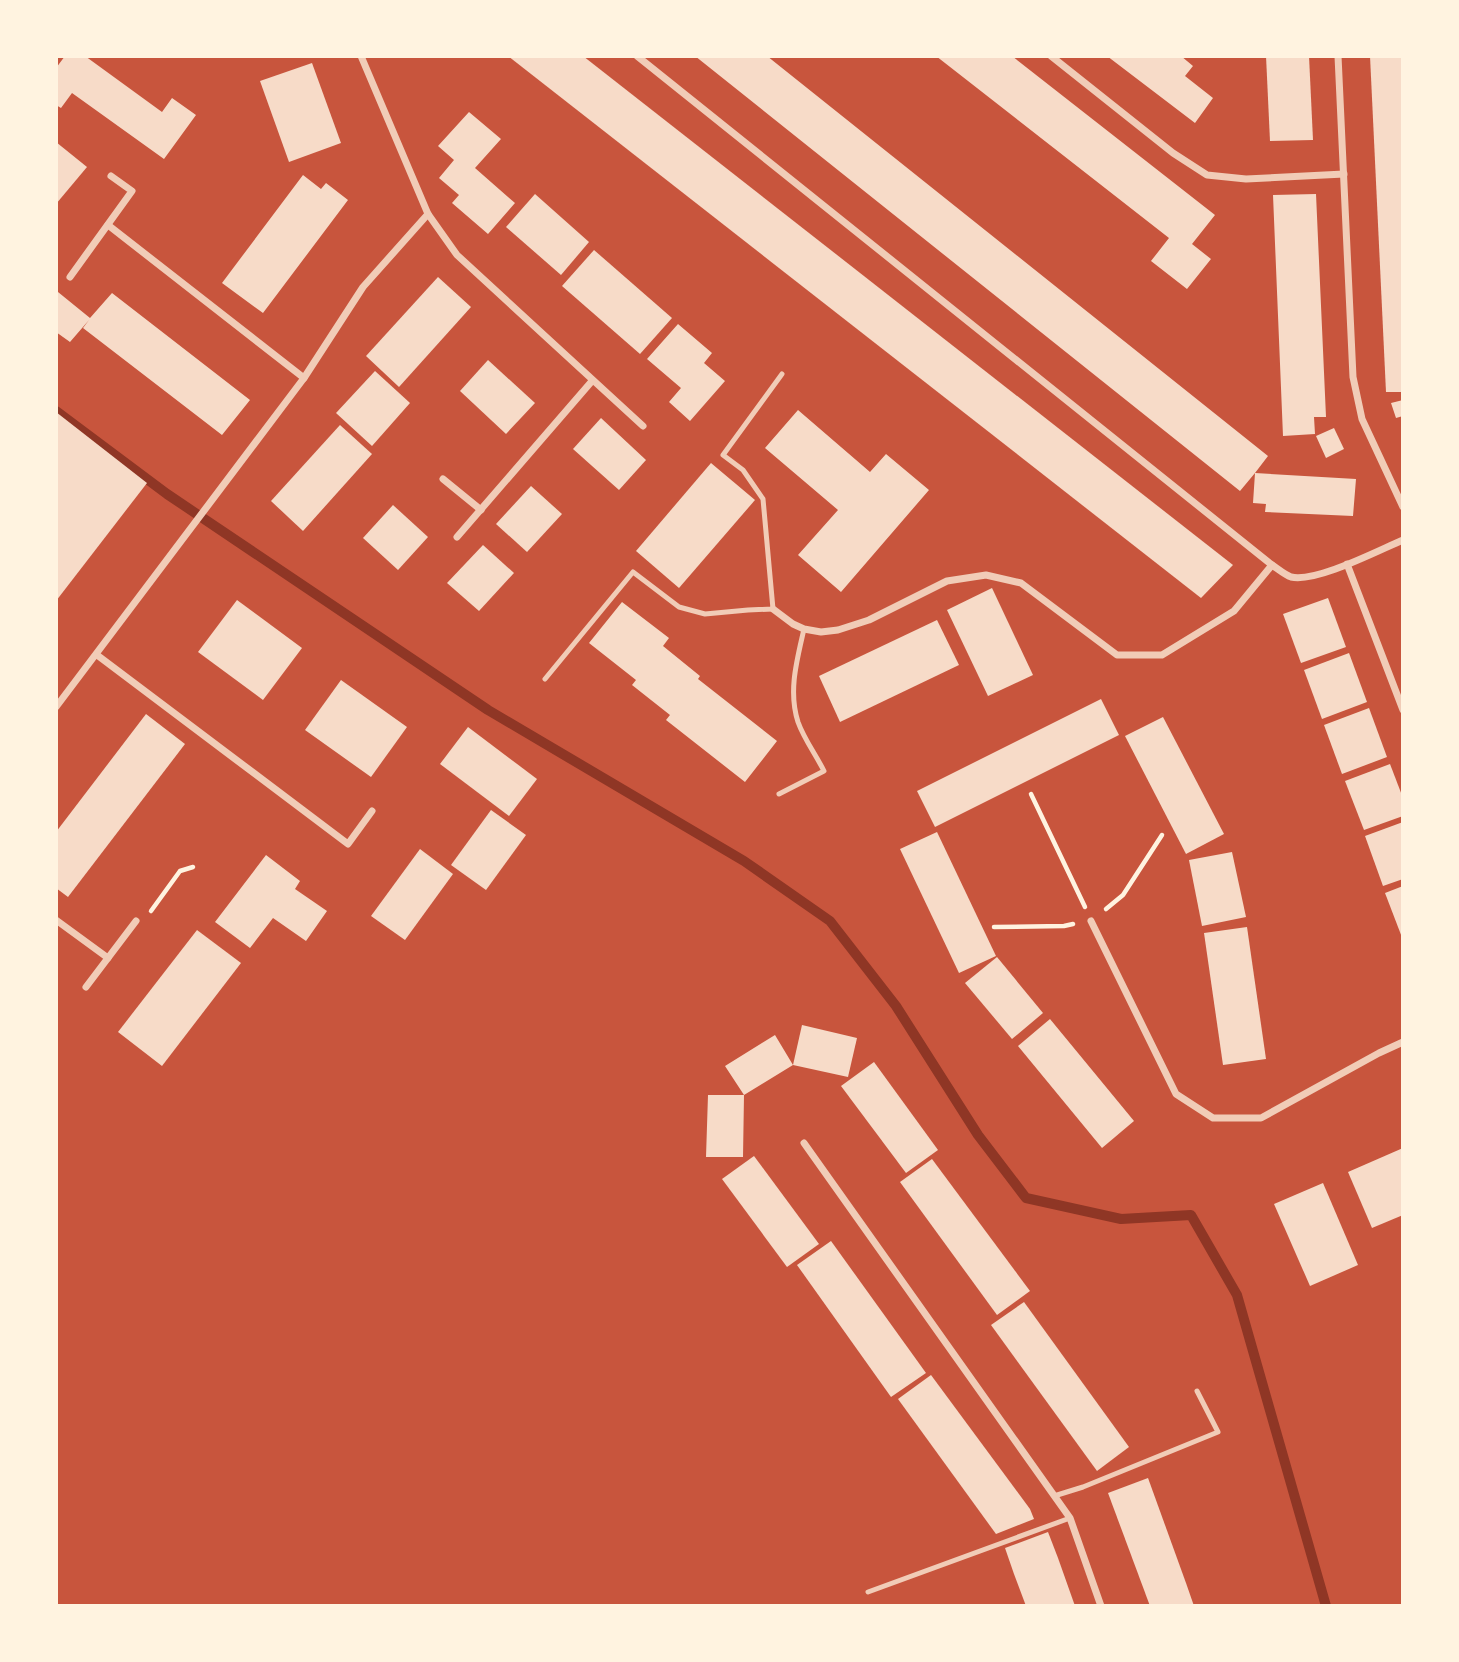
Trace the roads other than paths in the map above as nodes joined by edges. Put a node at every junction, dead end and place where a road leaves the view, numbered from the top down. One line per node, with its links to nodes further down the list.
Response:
1 (360, 56): 7 (street)
2 (638, 56): 20 (street)
3 (1051, 56): 5 (street)
4 (1338, 56): 5 (street)
5 (1344, 174): 15 (street)
6 (111, 176): 8 (street)
7 (428, 214): 11 (street); 12 (street)
8 (108, 225): 9 (street); 11 (street)
9 (70, 277)
10 (782, 374): 21 (lane)
11 (304, 378): 23 (street)
12 (592, 381): 13 (street); 16 (street)
13 (643, 426)
14 (443, 479): 16 (street)
15 (1403, 507)
16 (481, 510): 17 (street)
17 (457, 537)
18 (1403, 540): 19 (street)
19 (1347, 564): 20 (street); 26 (street)
20 (1272, 565): 22 (street)
21 (774, 609): 22 (street); 24 (lane)
22 (804, 629): 27 (lane)
23 (97, 654): 25 (street); 28 (street)
24 (545, 678)
25 (56, 707)
26 (1403, 710)
27 (779, 794)
28 (372, 811)
29 (56, 920): 32 (street)
30 (136, 921): 32 (street)
31 (1091, 921): 34 (street)
32 (108, 958): 33 (street)
33 (86, 986)
34 (1403, 1042)
35 (804, 1143): 37 (street)
36 (1197, 1391): 37 (lane)
37 (1054, 1496): 38 (street)
38 (1070, 1518): 39 (lane); 40 (street)
39 (868, 1592)
40 (1101, 1606)

